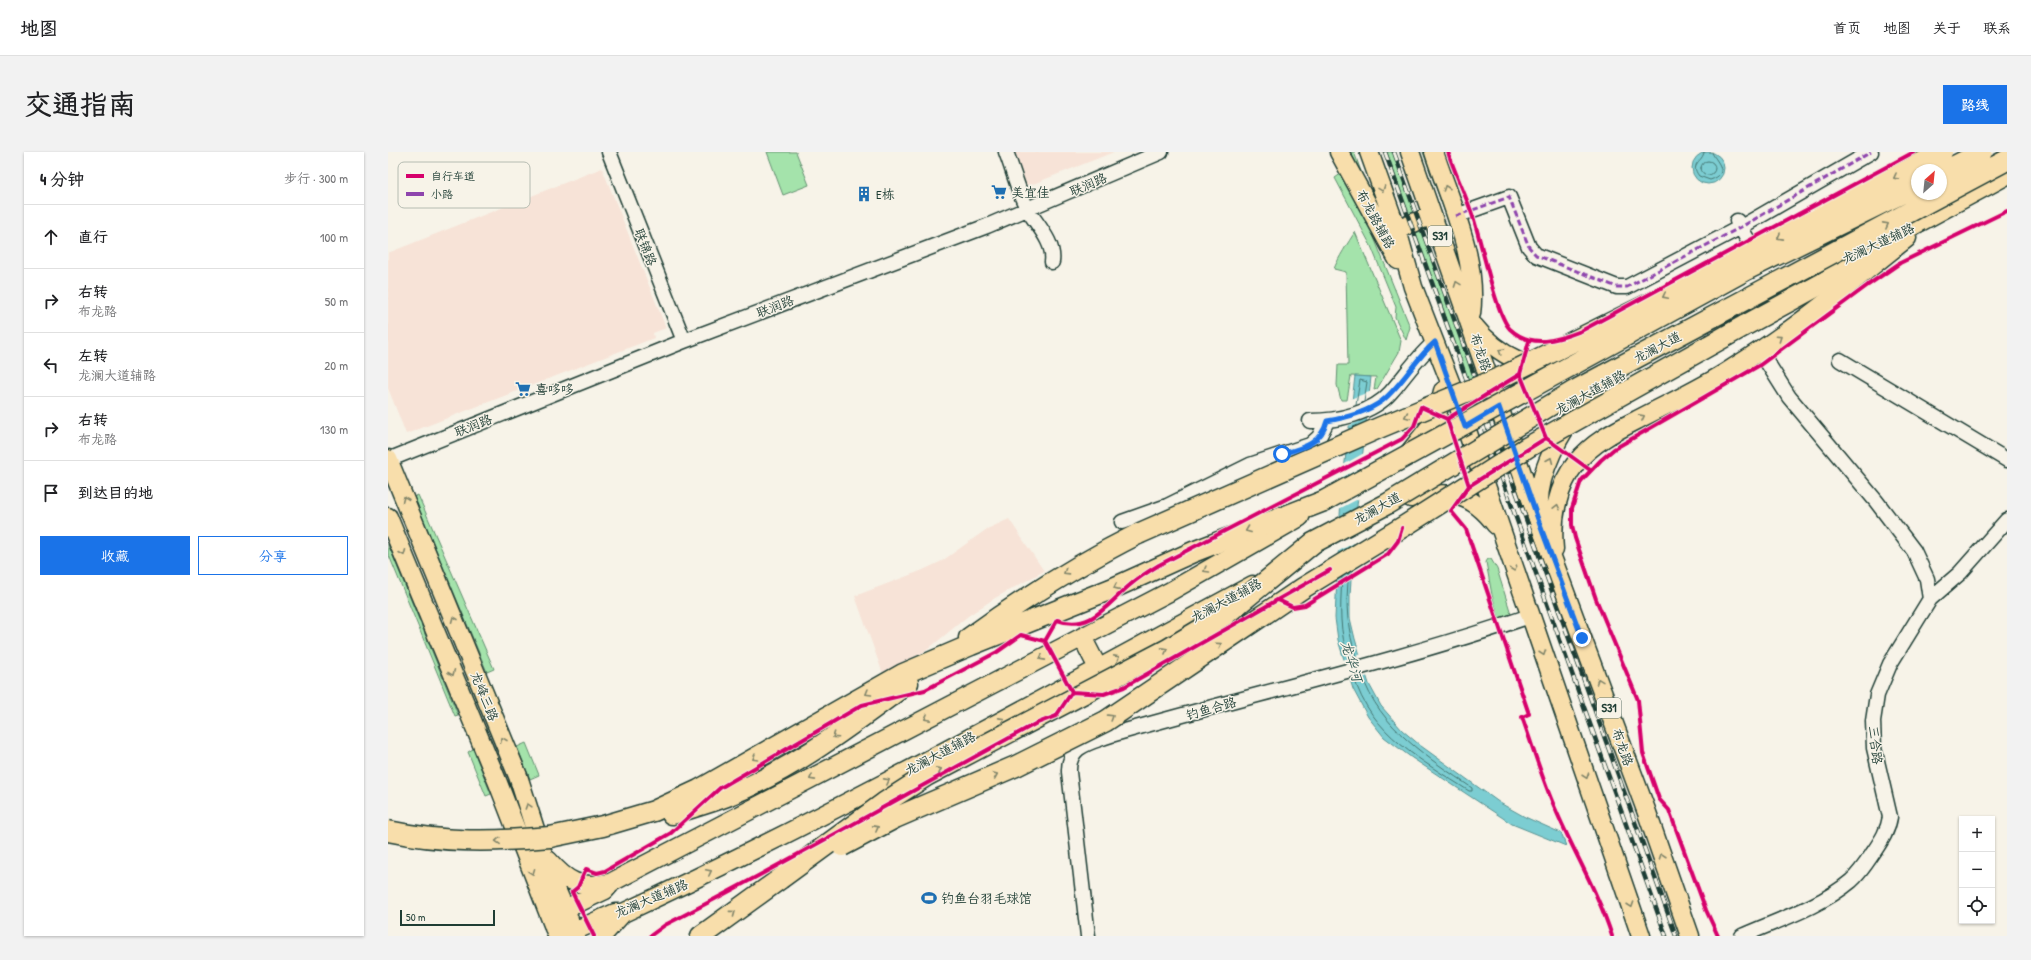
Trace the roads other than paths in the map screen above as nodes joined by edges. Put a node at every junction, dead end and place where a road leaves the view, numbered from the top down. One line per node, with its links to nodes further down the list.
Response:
1 (609, 152): 35 (street, 联锦路)
2 (1006, 152): 25 (street)
3 (1161, 152): 25 (street, 联润路)
4 (1339, 152): 33 (main road, 布龙路辅路)
5 (1369, 152): 29 (main road, one-way to 29)
6 (1410, 152): 26 (main road, 布龙路 / S31)
7 (1434, 152): 27 (main road, one-way to 7)
8 (1871, 152): 28 (street)
9 (1933, 152): 14 (street)
10 (1942, 152): 64 (highway, one-way to 64, bridge)
11 (1982, 152): 18 (highway, bridge)
12 (1987, 152): 15 (main road, 龙澜大道辅路)
13 (2007, 160): 57 (highway, 龙澜大道, one-way to 13, bridge)
14 (1937, 164)
15 (1961, 167): 17 (main road, 龙澜大道辅路); 22 (main road)
16 (2007, 175): 22 (main road, 龙澜大道辅路)
17 (1947, 180)
18 (1947, 181)
19 (1947, 185): 22 (main road, 龙澜大道辅路)
20 (1911, 189): 51 (highway, 龙澜大道, bridge)
21 (1911, 192): 32 (main road, 龙澜大道辅路)
22 (1974, 192)
23 (1927, 200): 37 (main road, one-way to 23)
24 (1929, 200): 30 (main road, 龙澜大道辅路)
25 (1028, 209): 31 (street); 35 (street, 联润路)
26 (1432, 215): 29 (main road); 34 (main road, 布龙路 / S31, one-way to 26)
27 (1456, 216): 28 (street); 34 (main road)
28 (1739, 224): 32 (street)
29 (1397, 230): 33 (main road)
30 (1896, 236): 40 (main road, 龙澜大道辅路); 66 (highway, one-way to 30, bridge)
31 (1052, 262)
32 (1762, 267): 39 (main road, 龙澜大道辅路)
33 (1413, 287): 36 (main road)
34 (1470, 321): 39 (main road, one-way to 34); 41 (main road, 布龙路 / S31)
35 (684, 342): 46 (street, 联润路)
36 (1438, 350): 43 (street); 44 (main road); 49 (main road)
37 (1760, 351): 58 (main road, one-way to 37); 59 (street)
38 (1840, 360): 47 (street)
39 (1578, 365): 41 (main road, 龙澜大道辅路)
40 (1606, 383): 45 (main road, 龙澜大道辅路); 55 (main road, one-way to 40)
41 (1499, 407): 44 (main road, 龙澜大道辅路); 45 (main road, 布龙路 / S31)
42 (1310, 421): 43 (street)
43 (1327, 421): 54 (street)
44 (1465, 427): 48 (main road); 49 (main road, 龙澜大道辅路)
45 (1511, 439): 48 (main road, 龙澜大道辅路); 55 (main road, 布龙路 / S31)
46 (388, 460): 65 (main road, 龙峰三路, one-way to 46)
47 (2007, 460)
48 (1477, 461): 50 (main road, 龙澜大道辅路); 56 (main road)
49 (1390, 469): 51 (main road, 龙澜大道辅路, bridge)
50 (1411, 498): 56 (main road); 57 (main road, 龙澜大道辅路)
51 (1325, 502): 61 (main road, 龙澜大道辅路, one-way to 61); 64 (highway, 龙澜大道, one-way to 64)
52 (388, 516): 70 (main road, 龙峰三路, one-way to 70)
53 (2007, 520): 59 (street, 三合路)
54 (1122, 522)
55 (1540, 525): 58 (main road, 布龙路 / S31)
56 (1502, 532): 60 (main road, one-way to 60)
57 (1317, 545): 62 (main road, 龙澜大道辅路, one-way to 57); 66 (highway, 龙澜大道, one-way to 57, bridge)
58 (1558, 573): 75 (main road, 布龙路 / S31, one-way to 58)
59 (1930, 599): 76 (street, 三合路)
60 (1530, 616): 73 (street, 钓鱼合路); 74 (main road, one-way to 74)
61 (1082, 637): 62 (main road); 67 (main road, 龙澜大道辅路, one-way to 67)
62 (1098, 668): 69 (main road, 龙澜大道辅路, one-way to 62)
63 (388, 831): 64 (highway, one-way to 63, bridge)
64 (550, 837)
65 (544, 857): 67 (main road); 68 (main road, 龙峰三路)
66 (780, 879): 72 (highway, one-way to 66)
67 (612, 882): 68 (main road, 龙澜大道辅路)
68 (565, 909): 70 (main road)
69 (624, 913): 70 (main road, 龙澜大道辅路); 71 (main road)
70 (565, 933)
71 (602, 936)
72 (702, 936)
73 (1088, 936)
74 (1641, 936)
75 (1690, 936)
76 (1742, 936)

